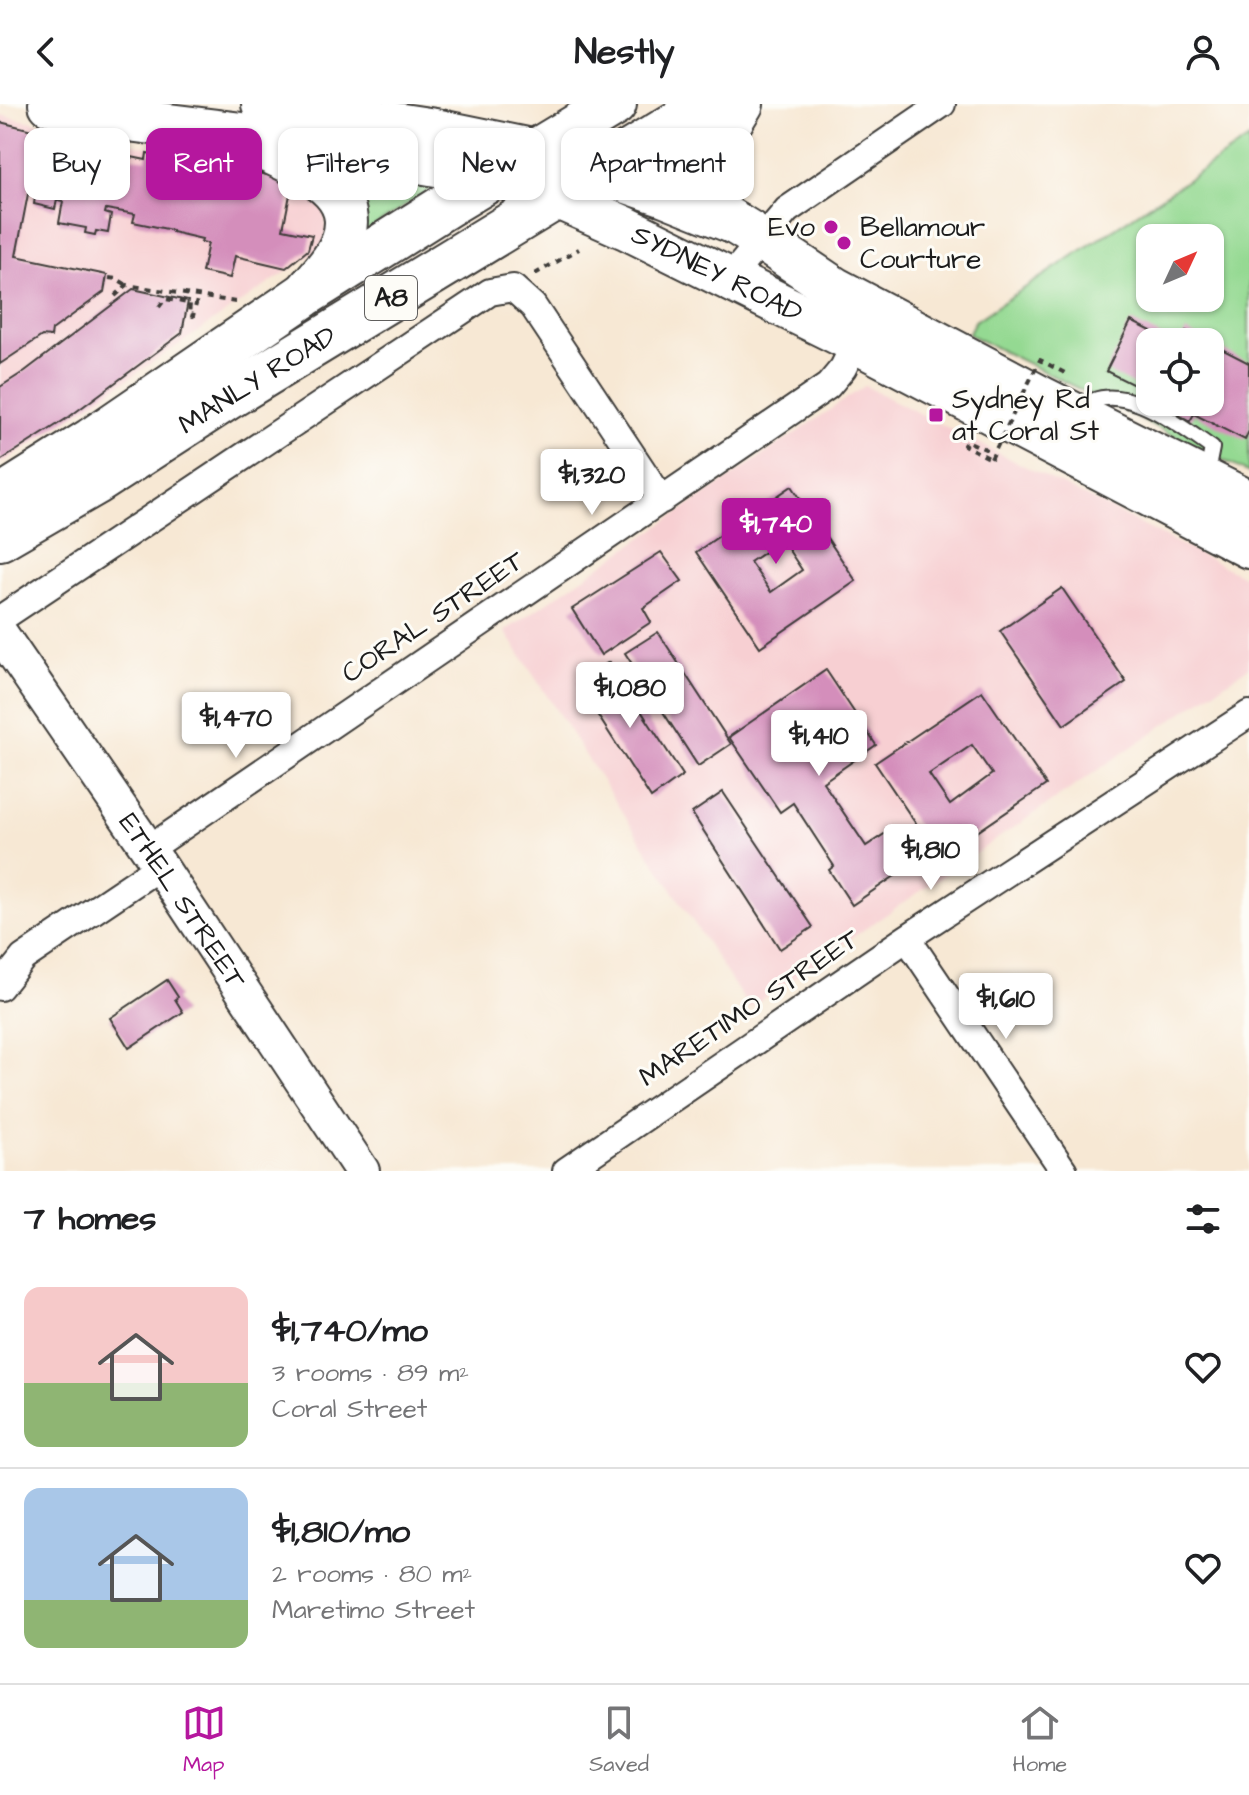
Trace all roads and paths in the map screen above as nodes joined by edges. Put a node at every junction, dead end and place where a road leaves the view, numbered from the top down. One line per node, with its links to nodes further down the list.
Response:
1 (50, 104): 8 (main road, SYDNEY ROAD)
2 (263, 104): 7 (main road, SYDNEY ROAD)
3 (614, 104): 12 (highway, A8)
4 (709, 104): 10 (highway, A8)
5 (742, 104): 20 (main road)
6 (942, 104): 20 (street)
7 (303, 118): 9 (main road, SYDNEY ROAD); 11 (main road, SYDNEY ROAD); 14 (main road, SYDNEY ROAD)
8 (190, 128)
9 (253, 128)
10 (671, 128)
11 (434, 130)
12 (545, 146)
13 (262, 149): 26 (main road)
14 (434, 157)
15 (545, 193): 17 (main road, SYDNEY ROAD)
16 (561, 194): 17 (highway, A8)
17 (556, 197): 23 (main road, SYDNEY ROAD); 37 (highway, MANLY ROAD / A8)
18 (456, 200): 26 (highway, MANLY ROAD / A8)
19 (670, 200): 20 (main road, SYDNEY ROAD)
20 (748, 231): 23 (street); 36 (main road, SYDNEY ROAD)
21 (579, 249): 25 (path)
22 (109, 278): 24 (path)
23 (729, 279): 31 (main road, SYDNEY ROAD)
24 (127, 285): 27 (path); 28 (path)
25 (513, 288): 35 (street); 39 (street)
26 (304, 295): 34 (highway, MANLY ROAD / A8)
27 (115, 296)
28 (198, 296): 29 (path); 30 (path)
29 (237, 302)
30 (159, 307)
31 (856, 342): 35 (street, CORAL STREET); 38 (main road, SYDNEY ROAD)
32 (1065, 373): 33 (path, bridge)
33 (985, 449)
34 (0, 498)
35 (662, 500): 42 (street, CORAL STREET)
36 (1249, 502)
37 (0, 538)
38 (1249, 547)
39 (0, 619)
40 (0, 633): 42 (street, ETHEL STREET)
41 (1247, 719): 43 (street, MARETIMO STREET)
42 (154, 858): 44 (street, CORAL STREET); 46 (street, ETHEL STREET)
43 (907, 938): 45 (street, MARETIMO STREET); 47 (street)
44 (0, 987)
45 (579, 1167)
46 (362, 1171)
47 (1064, 1171)

